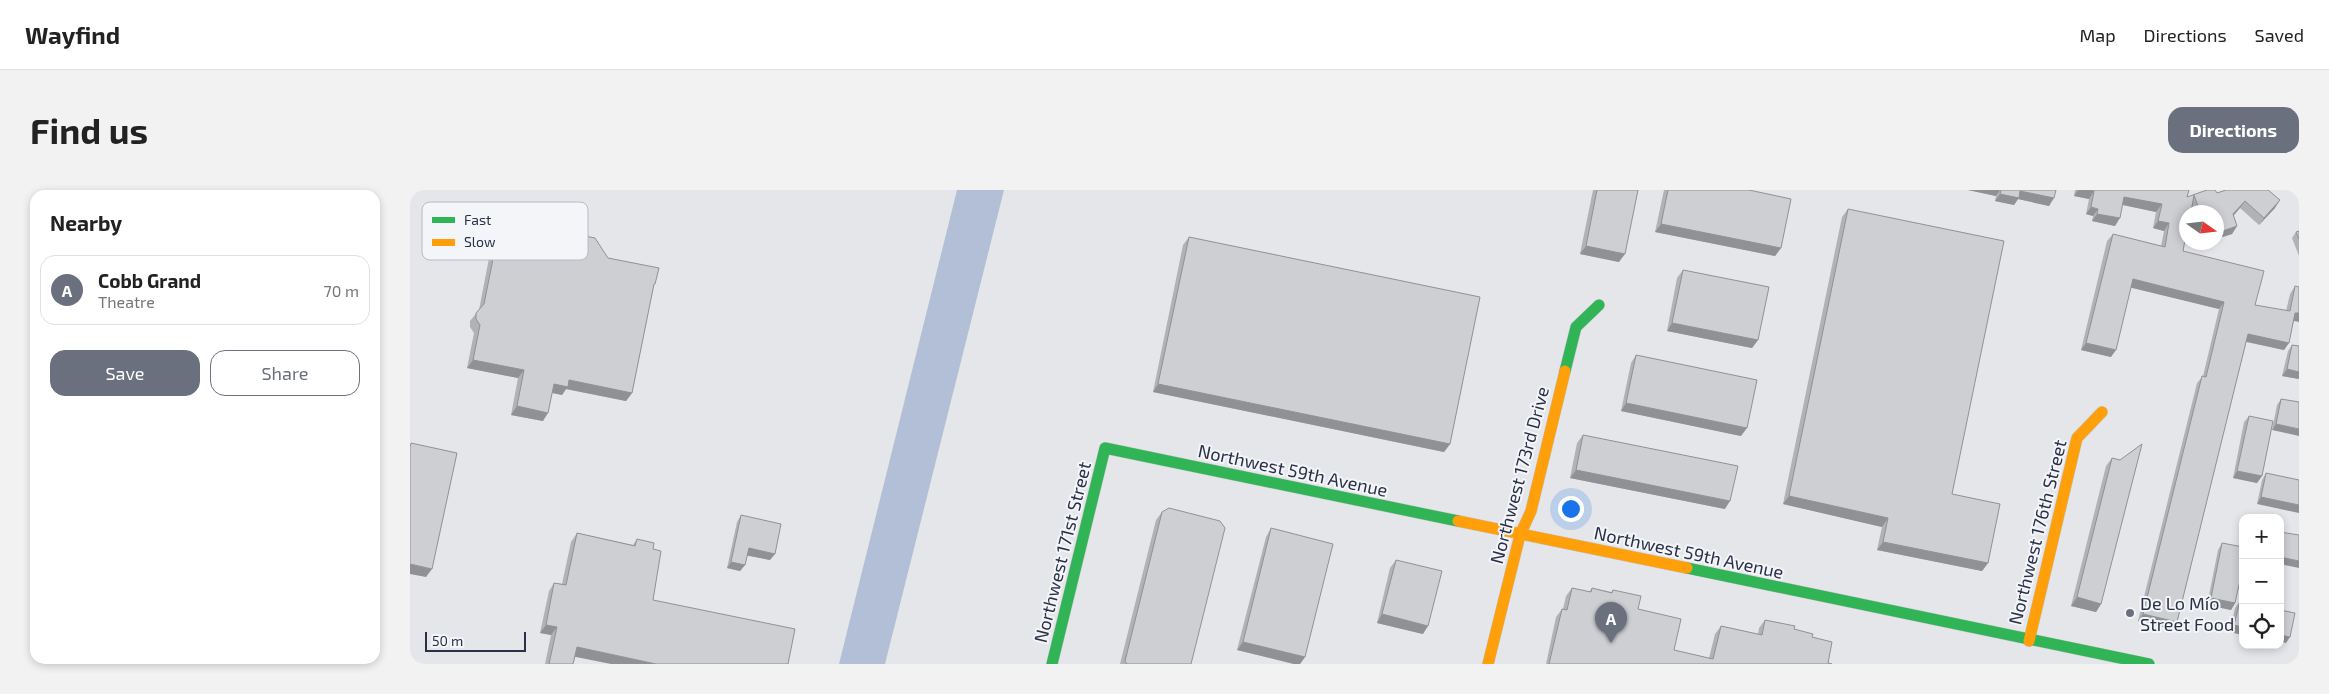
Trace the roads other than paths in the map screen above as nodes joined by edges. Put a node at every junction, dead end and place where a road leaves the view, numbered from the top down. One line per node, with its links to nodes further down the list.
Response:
1 (1599, 305): 4 (street, Northwest 173rd Drive)
2 (2102, 412): 5 (street, Northwest 176th Street)
3 (1105, 448): 4 (street, Northwest 59th Avenue); 6 (street, Northwest 171st Street)
4 (1520, 535): 5 (street, Northwest 59th Avenue); 7 (street, Northwest 173rd Drive)
5 (2028, 641): 8 (street, Northwest 59th Avenue)
6 (1052, 664)
7 (1488, 664)
8 (2149, 664)

